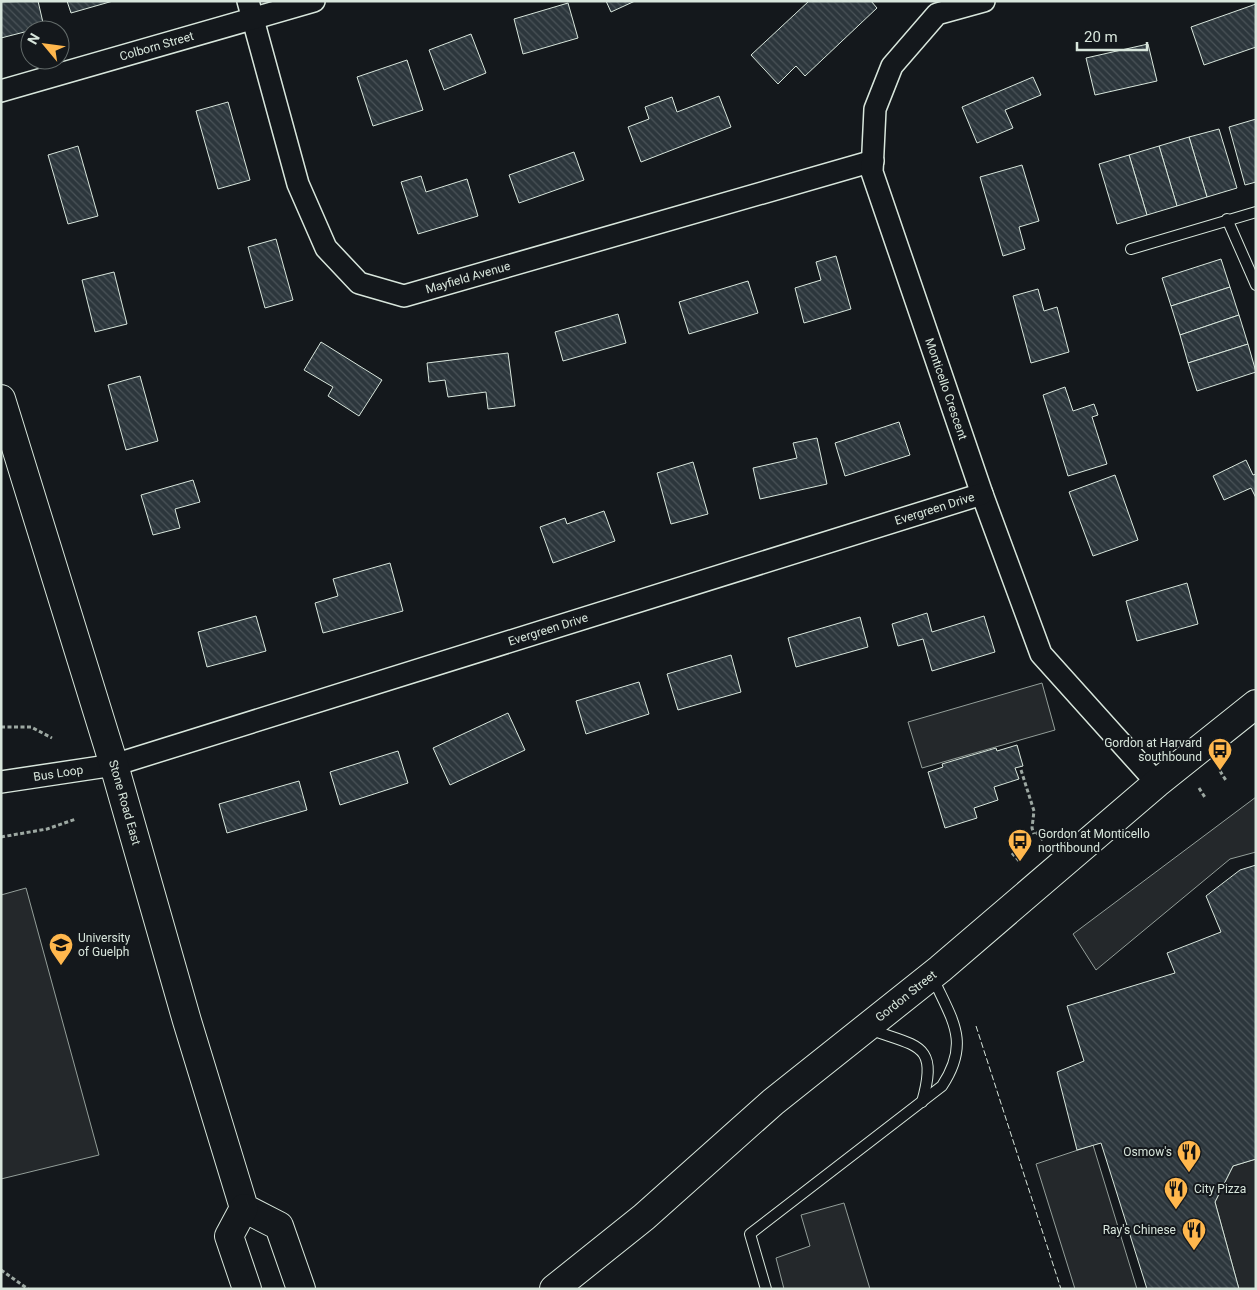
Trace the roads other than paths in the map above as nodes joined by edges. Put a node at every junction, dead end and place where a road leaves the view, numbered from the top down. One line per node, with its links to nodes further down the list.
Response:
1 (314, 1): 3 (street, Colborn Street)
2 (984, 1): 5 (street, Monticello Crescent)
3 (250, 11): 4 (street, Colborn Street); 5 (street, Mayfield Avenue)
4 (1, 91)
5 (872, 161): 11 (street, Monticello Crescent)
6 (1256, 212): 7 (lane)
7 (1227, 219): 8 (lane); 9 (lane)
8 (1131, 249)
9 (1256, 286)
10 (1, 399): 13 (main road, Stone Road East)
11 (982, 494): 13 (street, Evergreen Drive); 15 (street, Monticello Crescent)
12 (1256, 704): 15 (main road, Gordon Street)
13 (114, 765): 14 (street, Bus Loop); 19 (main road, Stone Road East)
14 (1, 782)
15 (1157, 783): 16 (main road, Gordon Street)
16 (932, 976): 17 (main road, Gordon Street); 18 (lane)
17 (867, 1028): 18 (lane); 22 (main road, Gordon Street)
18 (922, 1102): 23 (lane)
19 (244, 1208): 20 (main road); 21 (main road)
20 (247, 1289)
21 (301, 1289)
22 (554, 1289)
23 (766, 1289)

